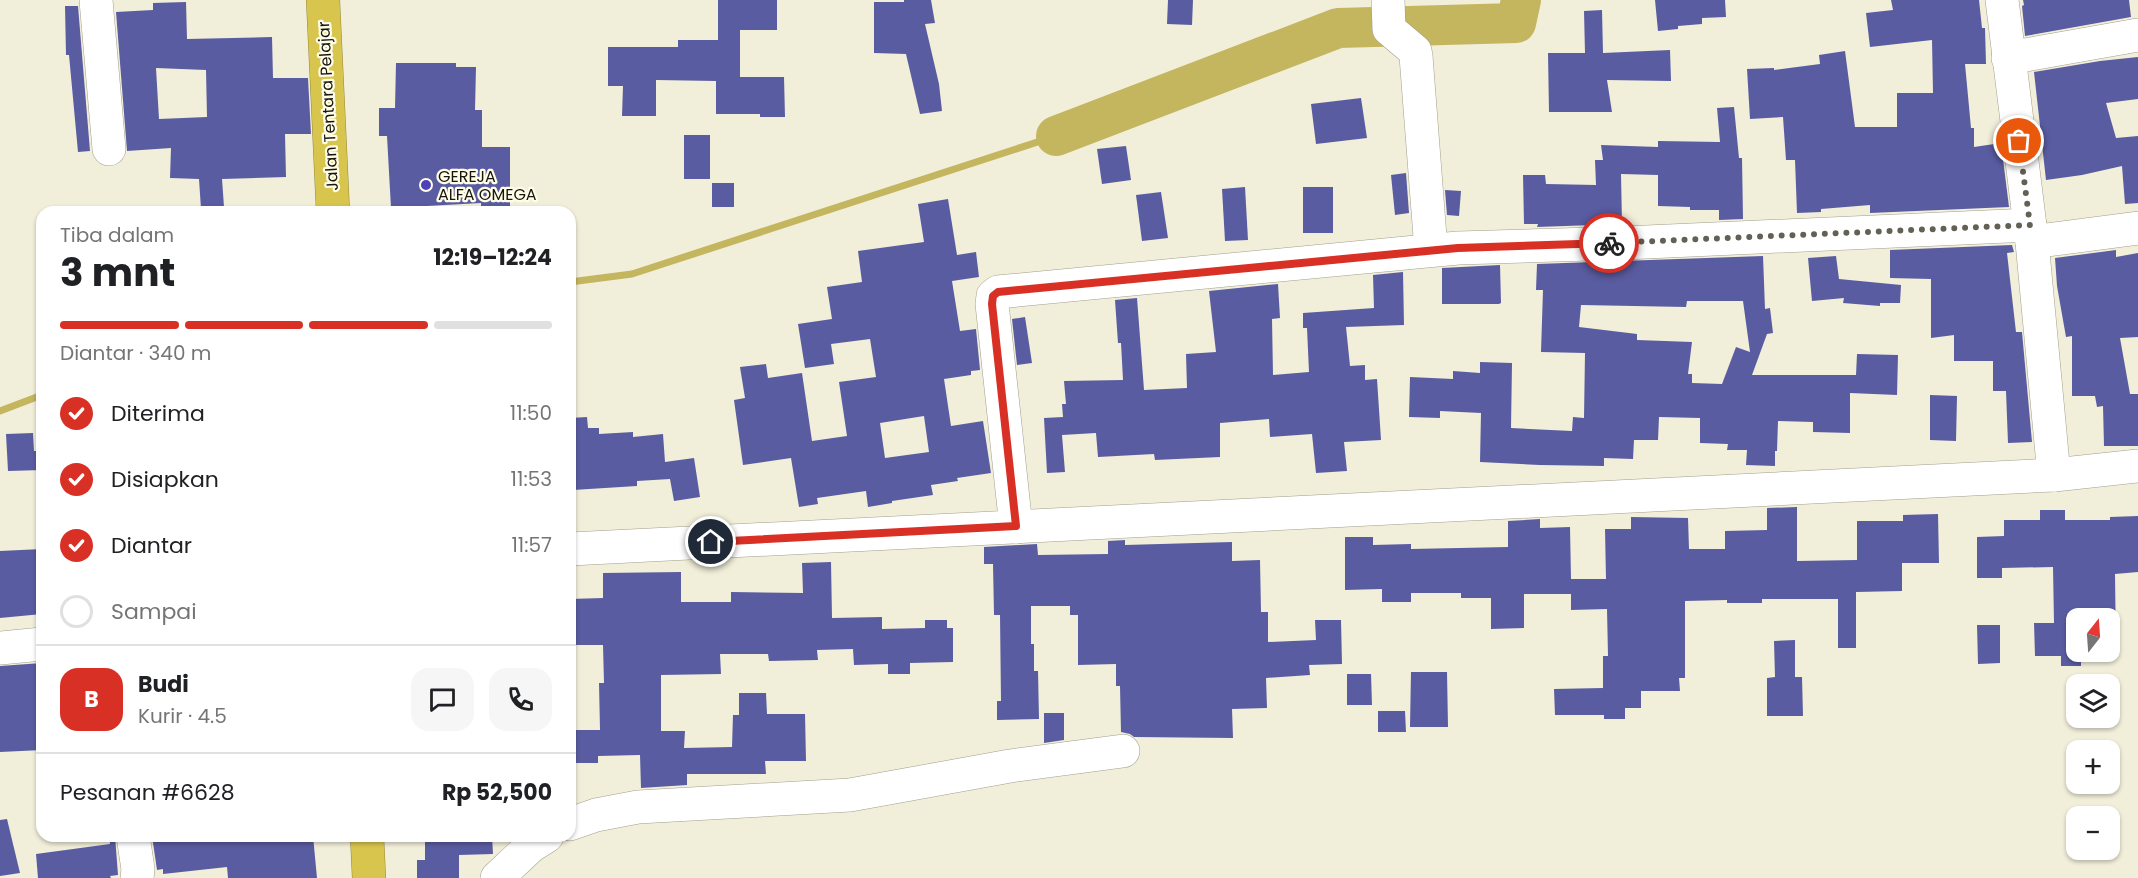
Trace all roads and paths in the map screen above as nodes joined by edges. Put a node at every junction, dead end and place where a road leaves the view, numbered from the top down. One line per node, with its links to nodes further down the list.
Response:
1 (96, 0): 7 (street)
2 (324, 0): 8 (highway, Jalan Tentara Pelajar)
3 (2002, 0): 6 (street)
4 (1389, 18): 11 (street)
5 (2138, 35): 6 (street)
6 (2008, 58): 10 (street)
7 (109, 149)
8 (333, 206)
9 (2138, 228): 10 (street)
10 (2031, 233): 11 (street); 13 (street)
11 (1431, 250): 14 (street)
12 (2138, 466): 13 (street)
13 (2054, 475): 14 (street)
14 (1016, 526): 15 (street)
15 (576, 549)
16 (36, 645): 17 (street)
17 (0, 648)
18 (1122, 751): 19 (street)
19 (576, 822)
20 (134, 842): 23 (street)
21 (367, 842): 24 (highway)
22 (537, 842): 25 (street)
23 (137, 878)
24 (369, 878)
25 (497, 878)

